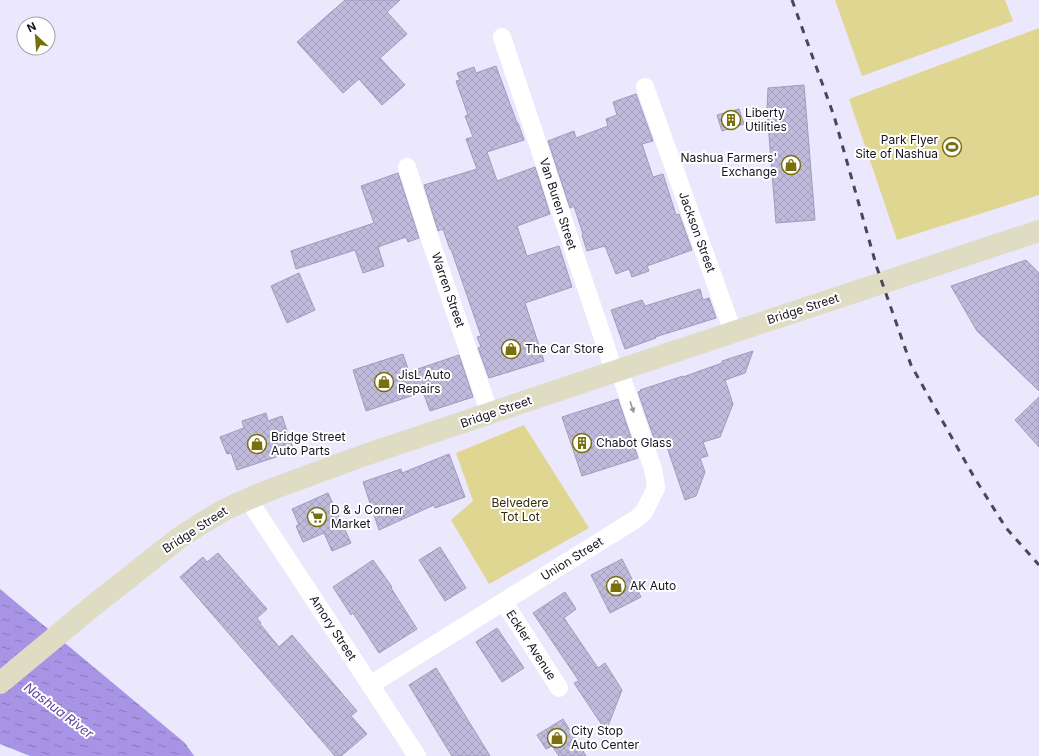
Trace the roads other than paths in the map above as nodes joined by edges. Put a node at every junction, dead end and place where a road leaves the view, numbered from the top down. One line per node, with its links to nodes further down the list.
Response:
1 (502, 37): 6 (street, Van Buren Street)
2 (645, 87): 5 (street, Jackson Street)
3 (407, 167): 7 (street, Warren Street)
4 (1036, 236): 5 (street, Bridge Street)
5 (733, 332): 6 (street, Bridge Street)
6 (617, 370): 7 (street, Bridge Street); 9 (street, Union Street, one-way to 9)
7 (490, 414): 8 (street, Bridge Street)
8 (248, 499): 10 (street, Bridge Street); 11 (street, Amory Street)
9 (504, 602): 11 (street, Union Street); 12 (street, Eckler Avenue)
10 (0, 683)
11 (370, 685): 13 (street, Amory Street)
12 (559, 688)
13 (417, 756)

